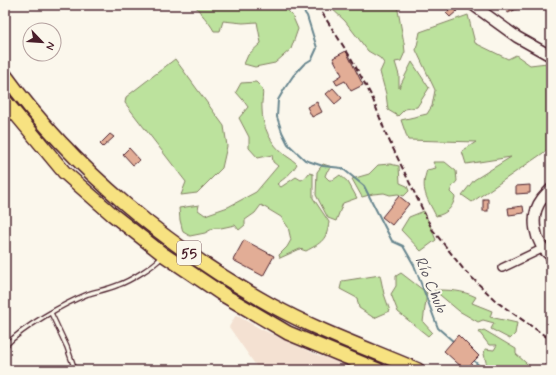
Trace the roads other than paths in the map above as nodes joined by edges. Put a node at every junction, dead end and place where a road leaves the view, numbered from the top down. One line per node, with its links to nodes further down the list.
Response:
1 (479, 7): 2 (street)
2 (551, 56)
3 (5, 75): 14 (highway, 55)
4 (5, 101): 7 (highway, 55)
5 (551, 189): 6 (street)
6 (544, 248): 8 (street); 9 (street)
7 (164, 255): 10 (lane); 13 (highway, 55)
8 (551, 256)
9 (502, 268)
10 (52, 313): 11 (lane); 12 (lane)
11 (5, 346)
12 (75, 370)
13 (378, 370)
14 (418, 370)

